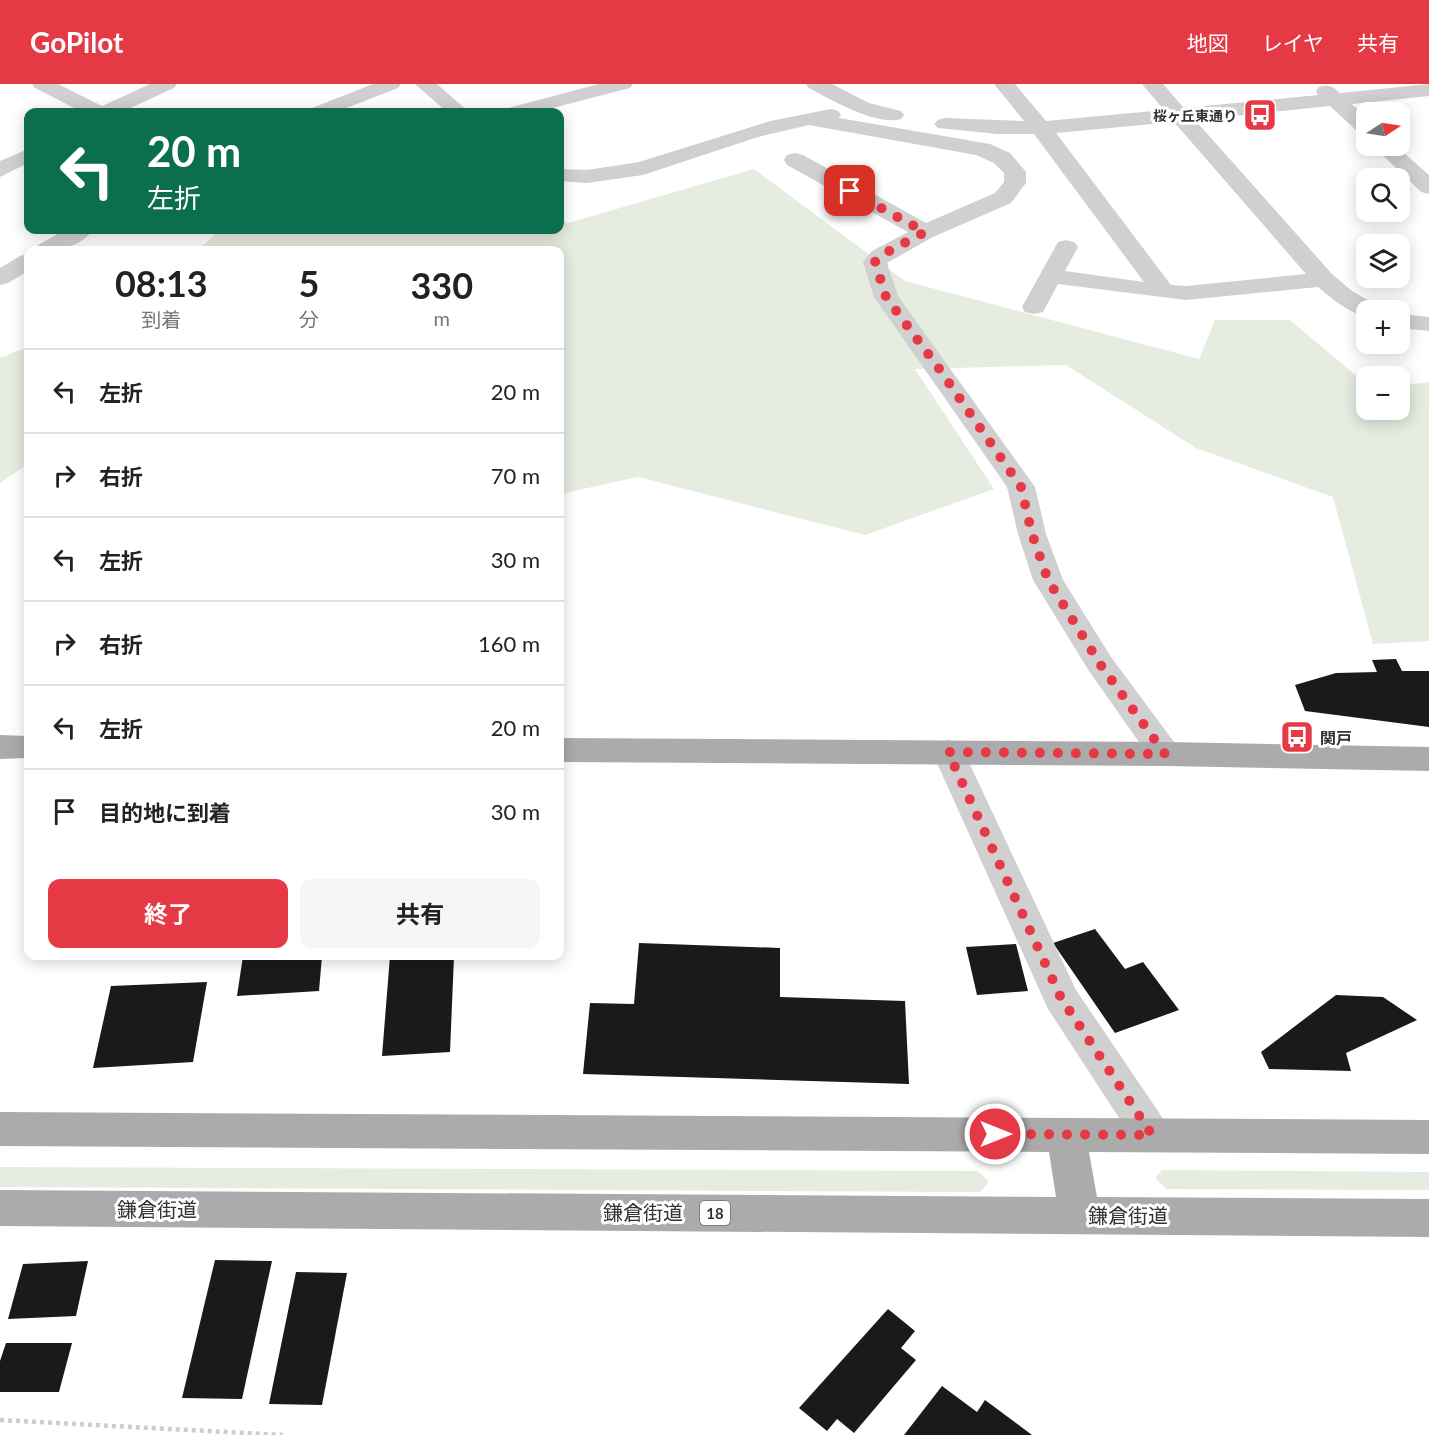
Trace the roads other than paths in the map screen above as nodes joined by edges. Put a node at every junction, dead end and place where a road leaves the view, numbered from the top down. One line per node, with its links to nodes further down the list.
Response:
1 (42, 84): 13 (street)
2 (167, 84): 14 (street)
3 (391, 84): 15 (street)
4 (425, 84): 16 (street)
5 (623, 84): 17 (street)
6 (816, 84): 12 (street)
7 (1004, 84): 21 (street)
8 (1152, 84): 18 (street)
9 (1319, 84): 11 (street)
10 (1429, 90): 11 (street)
11 (1336, 99): 18 (street); 19 (street)
12 (862, 107): 20 (street); 21 (street)
13 (89, 108)
14 (115, 108)
15 (329, 108)
16 (454, 108)
17 (530, 108)
18 (1179, 116): 21 (street); 35 (street)
19 (1356, 119)
20 (812, 120): 26 (street); 28 (street)
21 (1041, 128): 36 (street)
22 (24, 156): 25 (street)
23 (1395, 156): 27 (street)
24 (795, 160): 28 (street)
25 (0, 170)
26 (564, 175)
27 (1429, 188)
28 (925, 232): 45 (street)
29 (74, 234): 30 (street)
30 (53, 246)
31 (1066, 246): 33 (street)
32 (24, 263): 34 (street)
33 (1052, 276): 36 (street); 38 (street)
34 (0, 278)
35 (1324, 279): 36 (street); 37 (street)
36 (1164, 292)
37 (1356, 303)
38 (1034, 306)
39 (1410, 322): 40 (street)
40 (1429, 324)
41 (0, 747): 42 (main road)
42 (24, 747)
43 (564, 750): 44 (main road)
44 (948, 752): 45 (main road); 49 (street)
45 (1165, 754): 46 (main road)
46 (1429, 759)
47 (0, 1129): 48 (main road)
48 (1066, 1135): 49 (main road); 52 (main road)
49 (1152, 1135): 50 (main road)
50 (1429, 1137)
51 (0, 1208): 52 (main road, 鎌倉街道 / 18)
52 (1080, 1215): 53 (main road, 鎌倉街道 / 18)
53 (1429, 1218)

